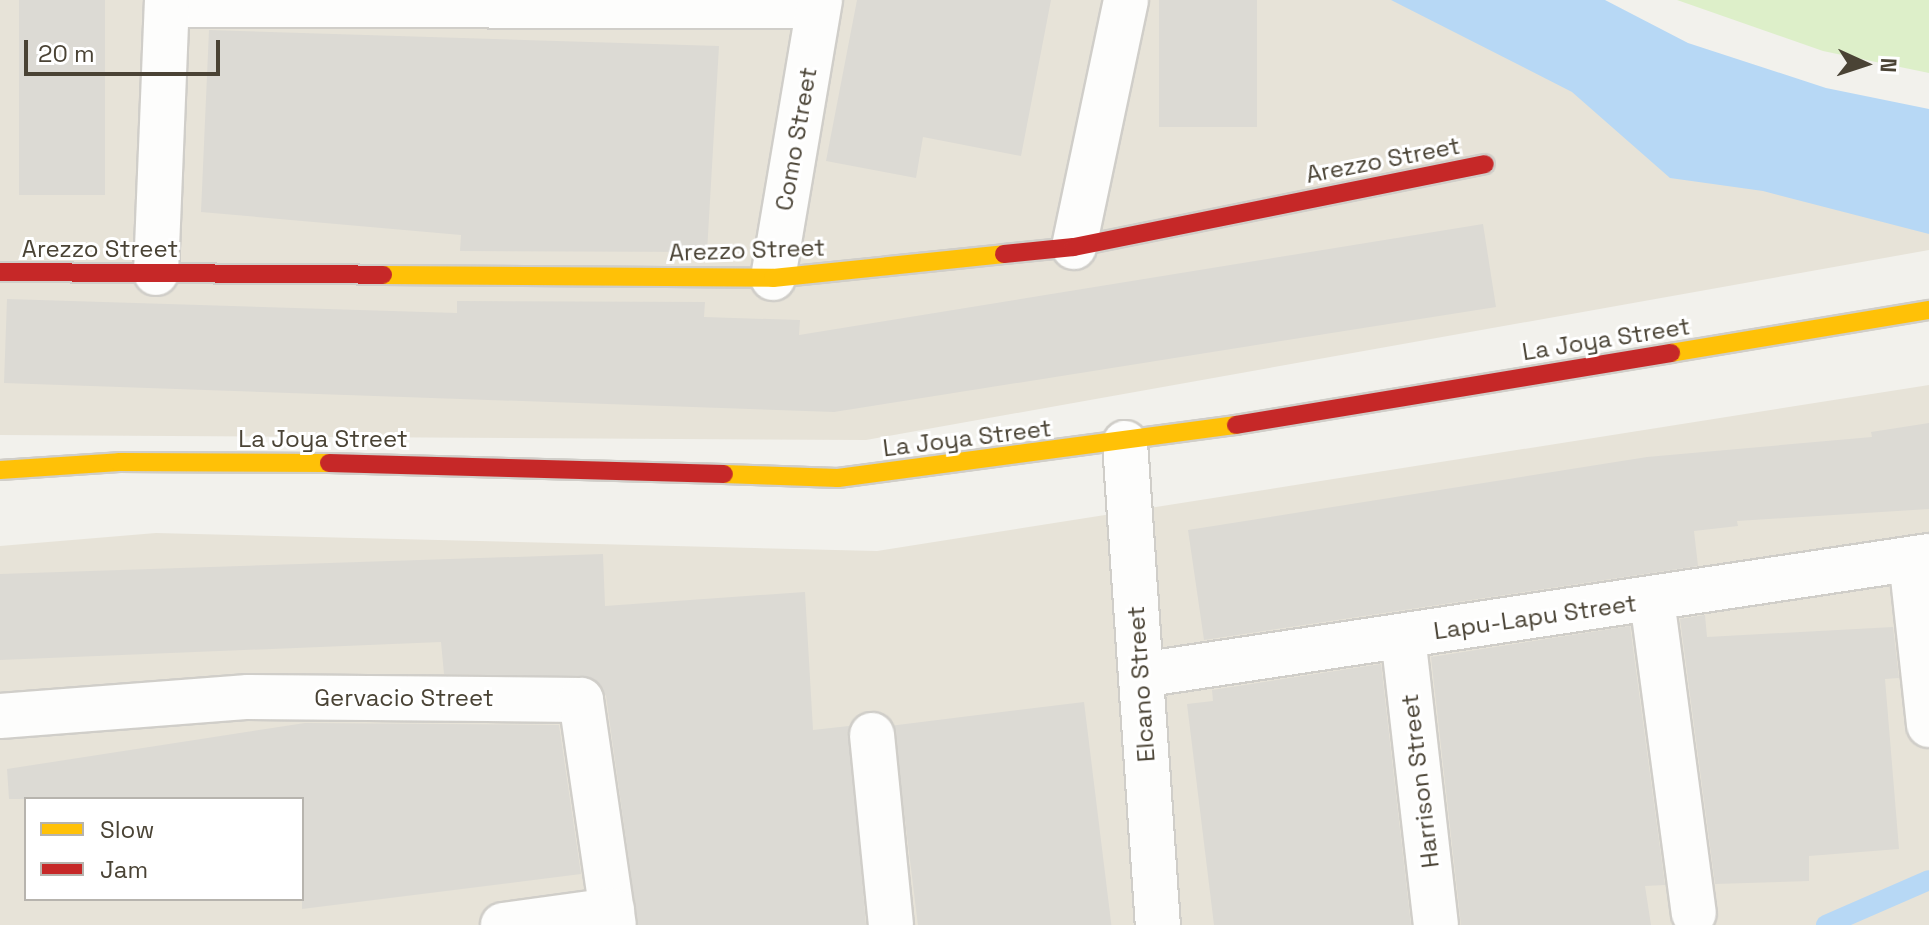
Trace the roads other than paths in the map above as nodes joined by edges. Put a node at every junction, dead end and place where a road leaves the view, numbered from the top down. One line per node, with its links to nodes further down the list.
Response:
1 (1126, 0): 5 (street)
2 (167, 3): 3 (street); 7 (street)
3 (819, 3): 8 (street, Como Street)
4 (1485, 164): 5 (street, Arezzo Street)
5 (1074, 247): 8 (street, Arezzo Street)
6 (0, 272): 7 (street, Arezzo Street)
7 (156, 273): 8 (street, Arezzo Street)
8 (773, 278)
9 (1929, 310): 10 (street, La Joya Street)
10 (1125, 443): 11 (street, La Joya Street); 15 (street, Elcano Street)
11 (0, 470)
12 (1920, 558): 13 (street, Lapu-Lapu Street); 17 (street)
13 (1652, 600): 14 (street, Lapu-Lapu Street); 19 (street)
14 (1403, 636): 15 (street, Lapu-Lapu Street); 24 (street, Harrison Street)
15 (1141, 675): 23 (street, Elcano Street)
16 (0, 716): 20 (street, Gervacio Street)
17 (1929, 725)
18 (872, 735): 22 (street)
19 (1694, 913)
20 (613, 918): 21 (street)
21 (503, 925)
22 (891, 925)
23 (1158, 925)
24 (1436, 925)

